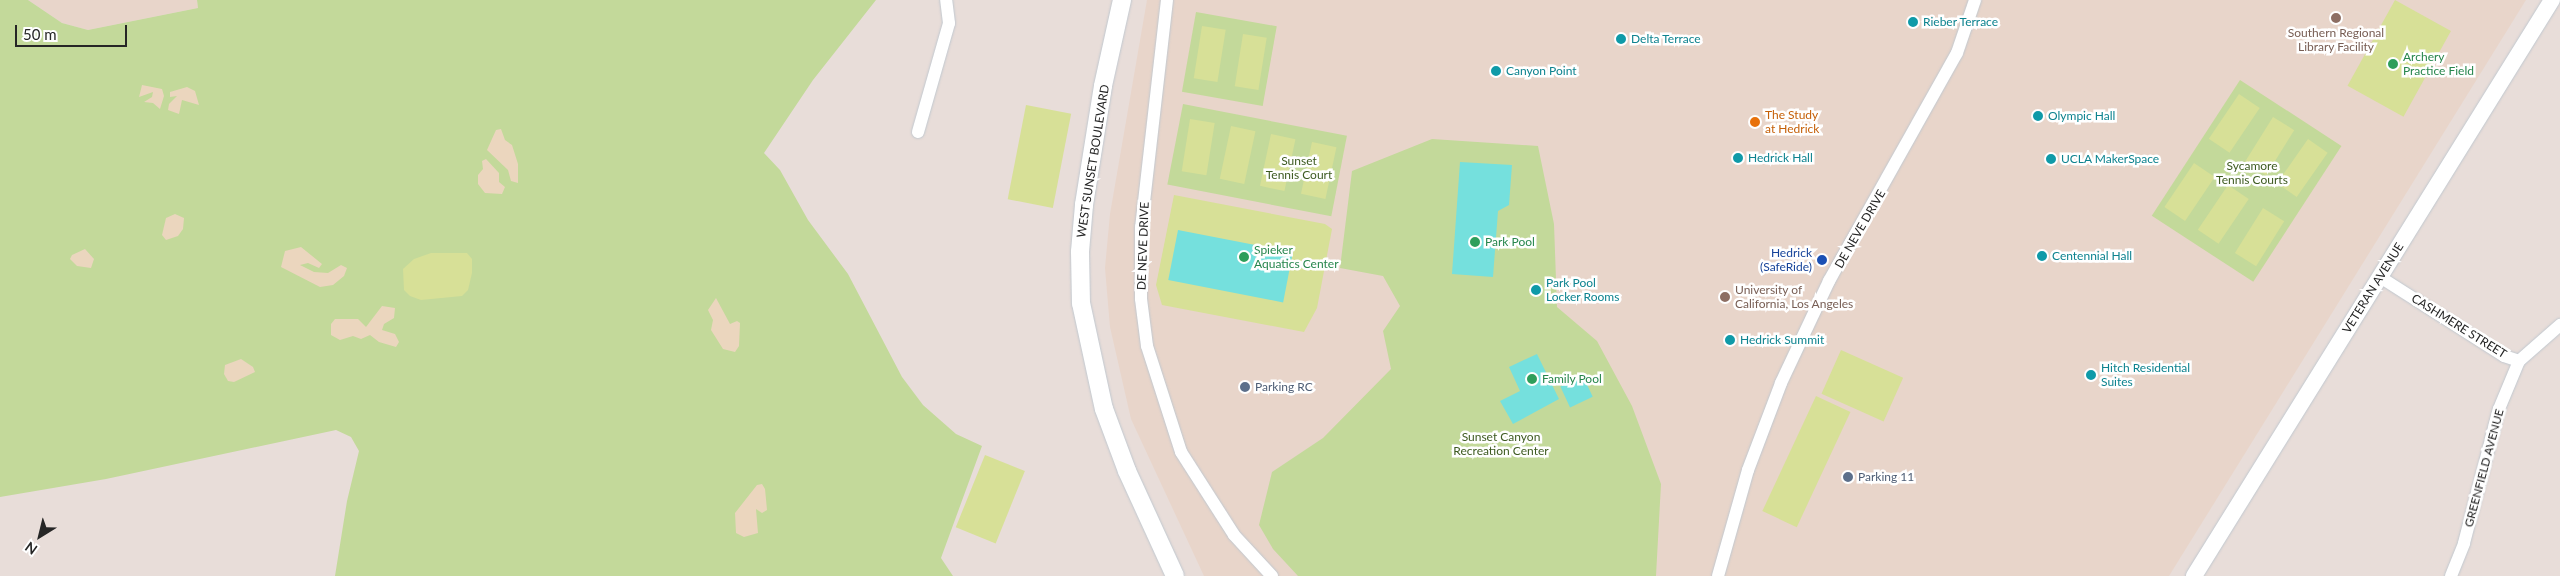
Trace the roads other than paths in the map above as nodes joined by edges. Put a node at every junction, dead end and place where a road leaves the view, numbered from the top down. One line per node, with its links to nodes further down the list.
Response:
1 (946, 0): 6 (street)
2 (1122, 0): 10 (main road, WEST SUNSET BOULEVARD)
3 (1167, 0): 11 (street, DE NEVE DRIVE)
4 (1975, 0): 12 (street, DE NEVE DRIVE)
5 (2552, 0): 7 (street, VETERAN AVENUE)
6 (918, 132)
7 (2380, 277): 9 (street, CASHMERE STREET); 13 (street, VETERAN AVENUE)
8 (2560, 325): 9 (street, CASHMERE STREET)
9 (2519, 361): 14 (street, GREENFIELD AVENUE)
10 (1175, 576)
11 (1272, 576)
12 (1718, 576)
13 (2194, 576)
14 (2451, 576)

